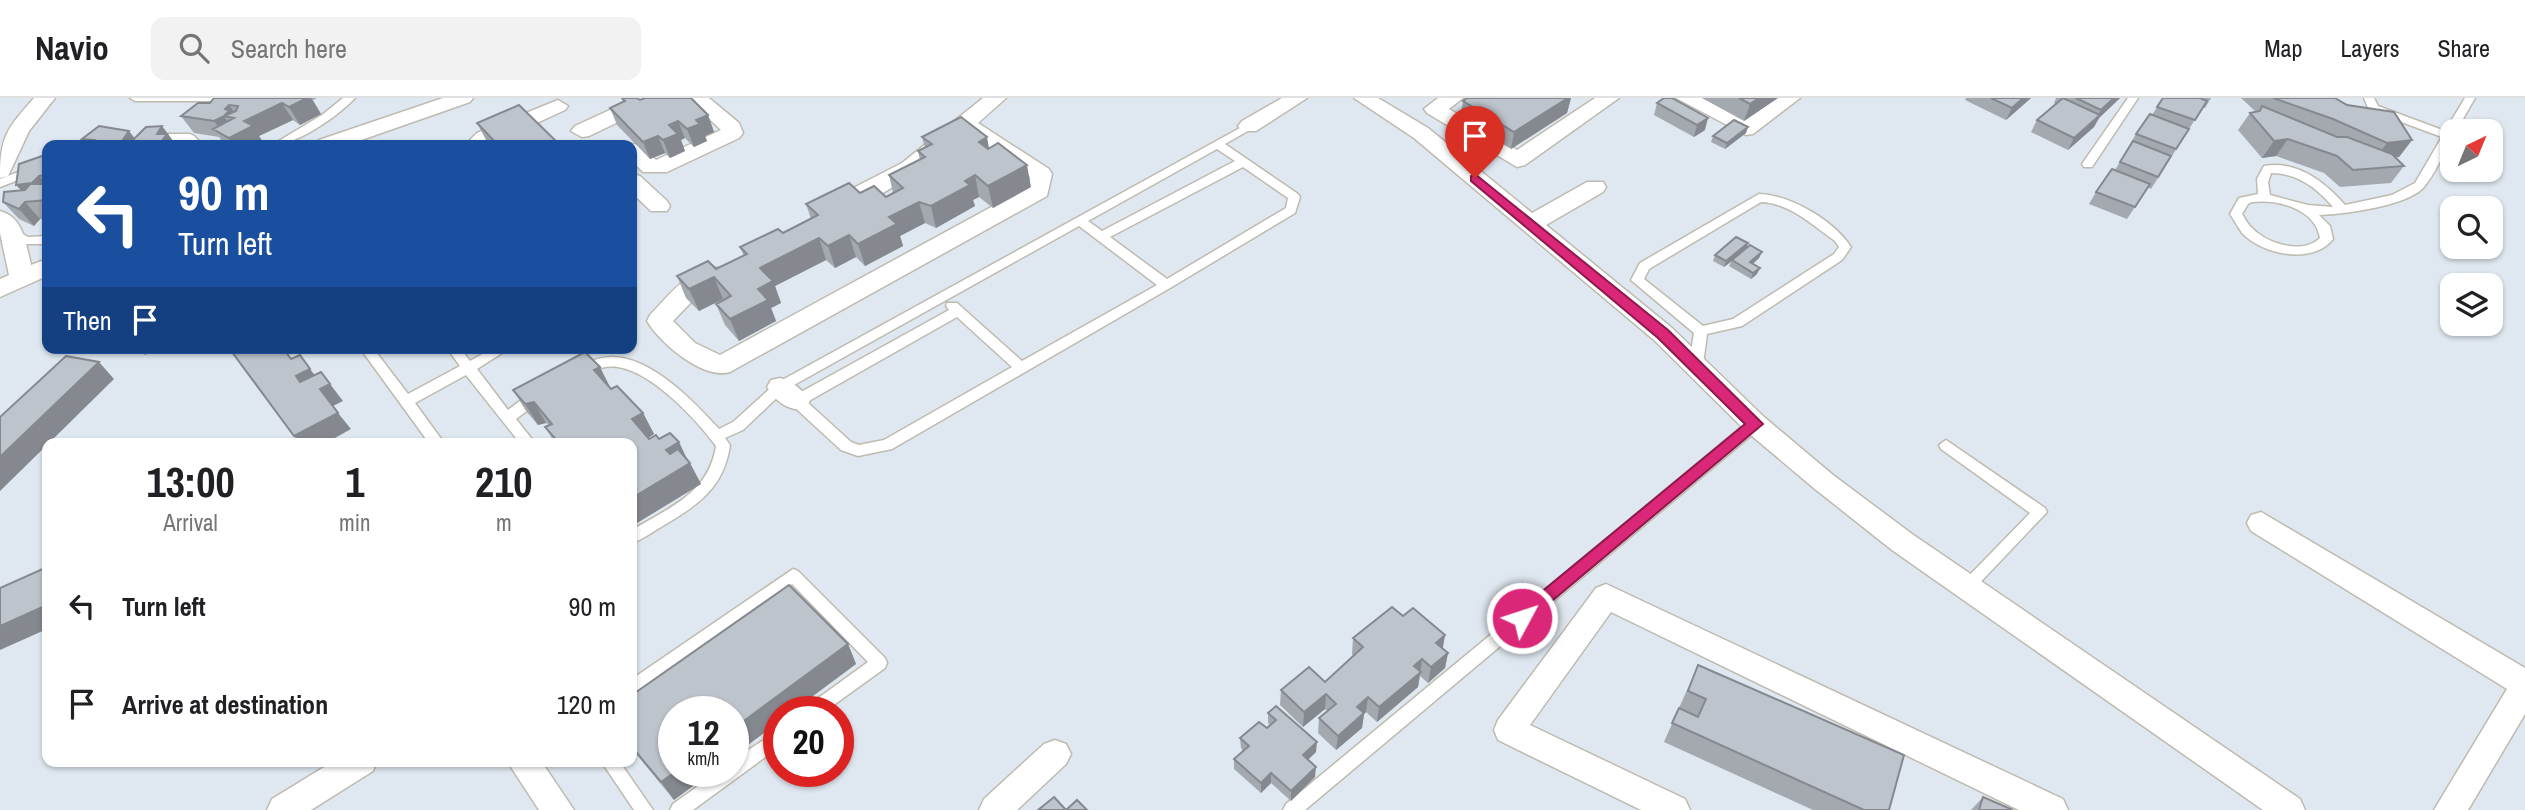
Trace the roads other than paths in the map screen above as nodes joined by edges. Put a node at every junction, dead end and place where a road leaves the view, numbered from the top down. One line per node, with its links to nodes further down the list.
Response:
1 (45, 98): 37 (street)
2 (135, 98): 16 (lane)
3 (350, 98): 27 (lane)
4 (463, 98): 28 (street)
5 (653, 98): 24 (street)
6 (698, 98): 33 (street)
7 (996, 98): 21 (street)
8 (1297, 98): 22 (street)
9 (1364, 98): 47 (street)
10 (1454, 98): 11 (street)
11 (1609, 98)
12 (1686, 98): 13 (street)
13 (1790, 98)
14 (2133, 98): 35 (lane)
15 (2470, 98): 20 (lane)
16 (212, 102)
17 (554, 102): 24 (street); 29 (street)
18 (2372, 103): 19 (lane); 23 (lane)
19 (2359, 117)
20 (2458, 119)
21 (965, 124): 45 (street); 51 (street)
22 (1249, 126): 31 (lane)
23 (2440, 132)
24 (591, 134): 30 (street)
25 (139, 138): 26 (lane)
26 (192, 139)
27 (287, 140)
28 (341, 140)
29 (482, 140)
30 (620, 140)
31 (1218, 144): 34 (lane); 46 (lane)
32 (2440, 151): 43 (lane)
33 (637, 154)
34 (1244, 161): 49 (lane); 54 (lane)
35 (2088, 164)
36 (42, 167): 38 (lane)
37 (0, 171)
38 (0, 183)
39 (637, 186): 42 (street)
40 (1595, 187): 47 (street)
41 (2265, 196): 43 (lane); 44 (lane); 44 (lane)
42 (659, 206)
43 (2341, 208): 44 (lane)
44 (2308, 210)
45 (822, 214)
46 (1081, 221): 49 (lane); 56 (lane)
47 (1530, 224): 62 (street)
48 (6, 225): 50 (lane); 53 (street)
49 (1100, 237): 54 (lane)
50 (42, 240)
51 (739, 261)
52 (42, 269): 53 (street)
53 (22, 279): 55 (street)
54 (1166, 285): 64 (lane)
55 (0, 289)
56 (942, 298): 57 (lane); 65 (lane)
57 (958, 312): 64 (lane); 65 (lane)
58 (1700, 331): 58 (lane); 62 (lane)
59 (370, 354): 66 (lane)
60 (458, 354): 63 (lane)
61 (493, 354): 63 (lane)
62 (1696, 364): 68 (street)
63 (468, 368): 66 (lane); 67 (lane)
64 (1021, 368): 65 (lane)
65 (789, 394): 69 (lane)
66 (405, 402): 70 (lane)
67 (507, 418): 69 (lane); 71 (lane)
68 (1755, 424): 75 (street); 90 (lane)
69 (717, 436): 74 (lane)
70 (433, 438)
71 (524, 438)
72 (1946, 445): 75 (lane)
73 (2261, 523): 77 (street)
74 (637, 534)
75 (1968, 587): 84 (street)
76 (637, 683): 78 (lane)
77 (2525, 685): 94 (street)
78 (834, 696)
79 (1055, 754): 89 (street)
80 (352, 767): 85 (street)
81 (526, 767): 86 (street)
82 (613, 767): 87 (lane)
83 (711, 787): 88 (lane)
84 (2260, 801): 93 (street)
85 (283, 810)
86 (558, 810)
87 (645, 810)
88 (680, 810)
89 (995, 810)
90 (1292, 810)
91 (1674, 810): 92 (street)
92 (2052, 810)
93 (2289, 810)
94 (2450, 810)

